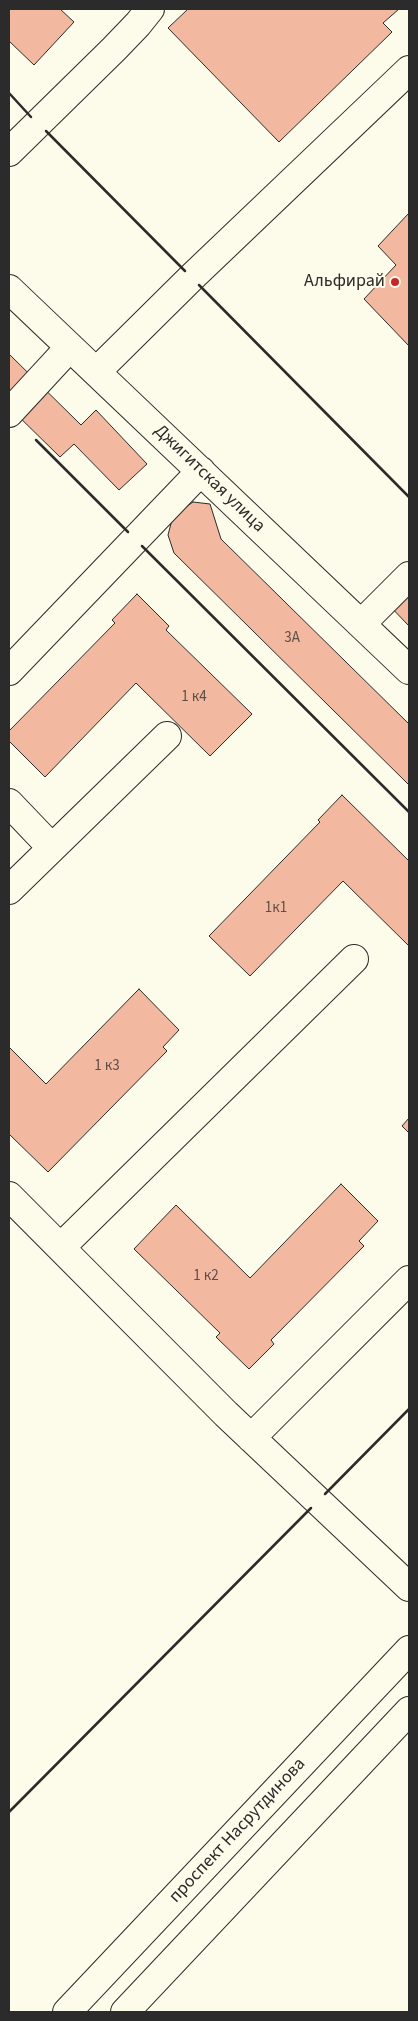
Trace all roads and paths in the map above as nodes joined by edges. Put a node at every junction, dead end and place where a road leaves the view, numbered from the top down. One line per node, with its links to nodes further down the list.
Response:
1 (150, 9): 3 (main road)
2 (409, 70): 6 (main road)
3 (9, 152)
4 (9, 289): 5 (main road, Джигитская улица)
5 (70, 347): 6 (main road, Джигитская улица); 7 (main road)
6 (96, 372): 8 (main road, Джигитская улица)
7 (9, 412)
8 (201, 471): 10 (main road, Джигитская улица); 12 (main road)
9 (409, 576): 10 (main road)
10 (361, 624): 11 (main road, Джигитская улица)
11 (409, 670)
12 (9, 671)
13 (167, 736): 15 (main road)
14 (9, 803): 15 (main road)
15 (52, 848): 16 (main road)
16 (9, 890)
17 (354, 959): 19 (main road)
18 (9, 1196): 19 (main road)
19 (60, 1247): 21 (main road)
20 (409, 1280): 21 (main road)
21 (251, 1438): 22 (main road)
22 (409, 1587)
23 (409, 1650): 25 (main road, проспект Насрутдинова)
24 (409, 1711): 26 (main road)
25 (67, 2012)
26 (125, 2012)

